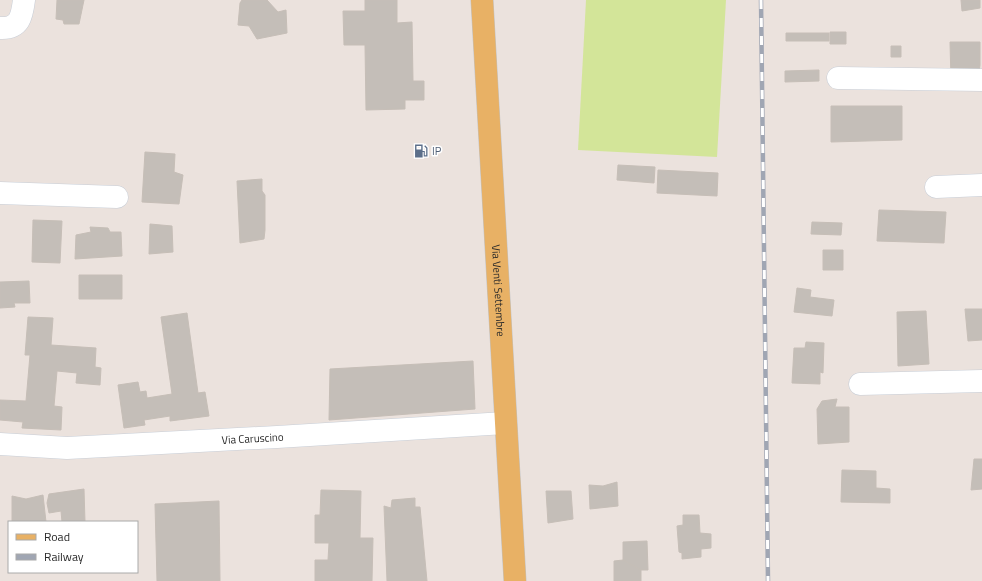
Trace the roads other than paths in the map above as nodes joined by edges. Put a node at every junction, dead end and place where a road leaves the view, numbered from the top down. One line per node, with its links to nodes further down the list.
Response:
1 (24, 0): 3 (street)
2 (482, 0): 12 (main road, Via Venti Settembre)
3 (0, 28)
4 (838, 78): 5 (street)
5 (982, 80)
6 (936, 186): 7 (street)
7 (982, 186)
8 (0, 194): 9 (street)
9 (117, 197)
10 (982, 381): 11 (street)
11 (860, 384)
12 (505, 423): 13 (street, Via Caruscino); 14 (main road, Via Venti Settembre)
13 (1, 445)
14 (515, 581)

